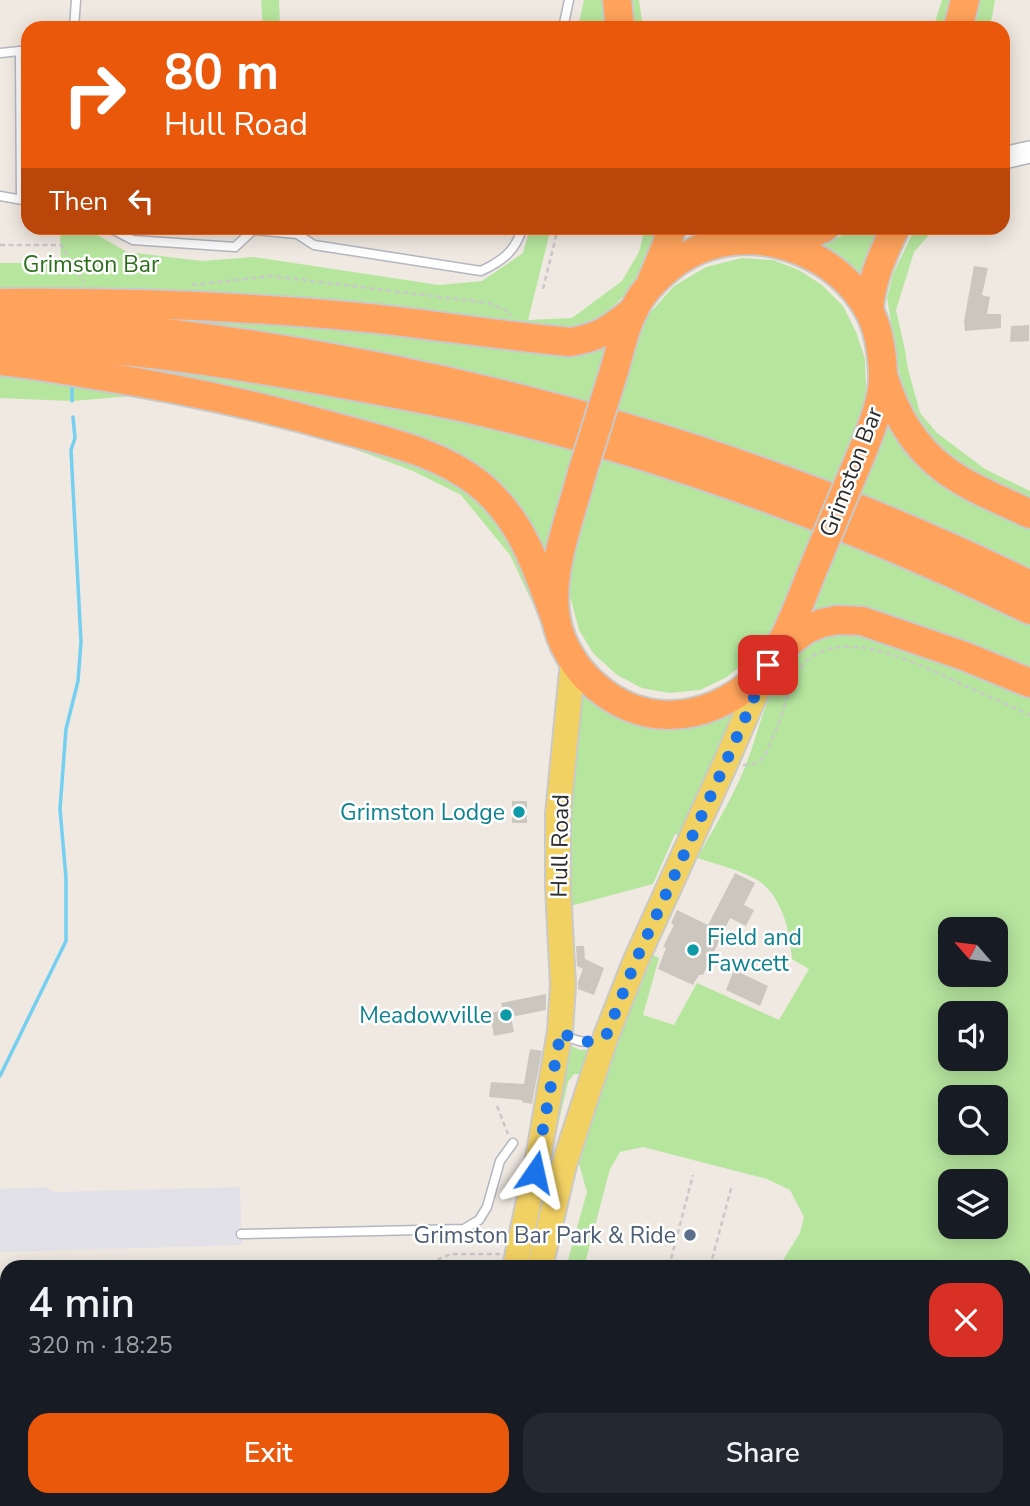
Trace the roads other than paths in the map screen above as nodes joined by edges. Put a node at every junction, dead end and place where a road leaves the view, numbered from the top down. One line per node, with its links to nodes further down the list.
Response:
1 (76, 0): 5 (lane)
2 (569, 0): 6 (lane)
3 (617, 0): 7 (highway)
4 (965, 0): 8 (highway)
5 (74, 21)
6 (564, 21)
7 (619, 21)
8 (960, 21)
9 (21, 51): 10 (lane)
10 (0, 53)
11 (1030, 152): 12 (main road)
12 (1010, 156)
13 (0, 196): 14 (lane)
14 (21, 199)
15 (123, 235): 16 (lane)
16 (248, 235)
17 (299, 235): 18 (lane)
18 (520, 235)
19 (669, 235): 25 (highway)
20 (718, 235): 23 (highway)
21 (806, 235): 24 (highway)
22 (892, 235): 27 (highway)
23 (733, 242): 24 (highway, Grimston Bar); 25 (highway, Grimston Bar)
24 (770, 243): 27 (highway, Grimston Bar)
25 (641, 300): 26 (highway); 35 (highway, Grimston Bar, bridge)
26 (0, 303)
27 (869, 311): 31 (highway, Grimston Bar)
28 (0, 320): 33 (highway)
29 (0, 342): 34 (highway)
30 (0, 361): 35 (highway)
31 (883, 375): 32 (highway); 36 (highway, Grimston Bar, bridge)
32 (1030, 514)
33 (1030, 585)
34 (1030, 610)
35 (556, 620): 37 (highway, Grimston Bar)
36 (772, 658): 37 (highway, Grimston Bar); 38 (highway); 40 (main road)
37 (573, 661): 39 (main road, Hull Road)
38 (1030, 683)
39 (561, 1031): 40 (lane); 43 (main road, Hull Road)
40 (606, 1036): 44 (main road)
41 (513, 1143): 42 (lane)
42 (241, 1234)
43 (516, 1260)
44 (542, 1260)

